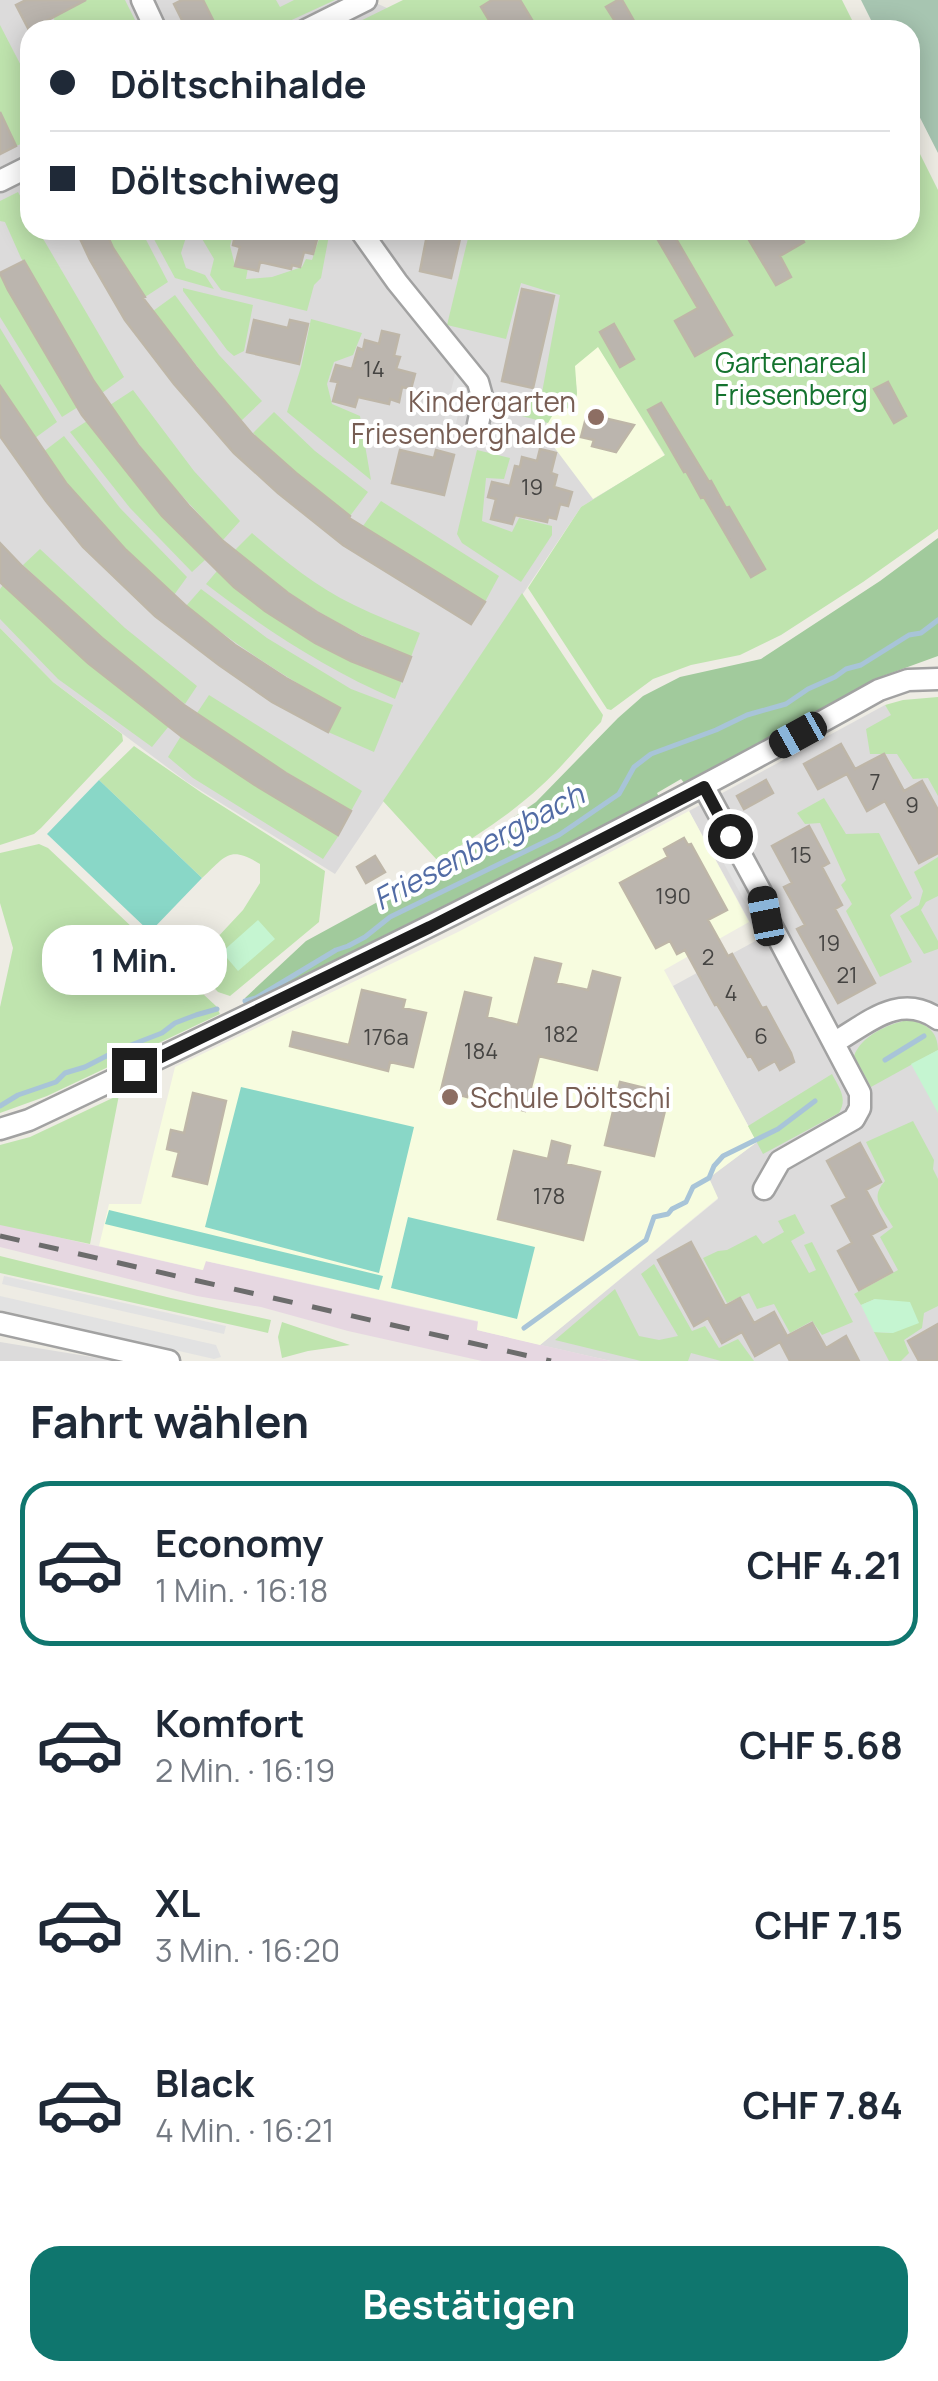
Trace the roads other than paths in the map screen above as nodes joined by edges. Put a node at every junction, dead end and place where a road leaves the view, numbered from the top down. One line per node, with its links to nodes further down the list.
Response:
1 (366, 0): 2 (street)
2 (326, 20)
3 (367, 240): 4 (street)
4 (478, 424)
5 (938, 679): 6 (street)
6 (704, 787): 8 (street); 9 (street)
7 (938, 1020): 8 (street)
8 (835, 1042): 10 (street)
9 (0, 1129)
10 (764, 1188)
11 (0, 1323): 12 (street)
12 (168, 1361)

